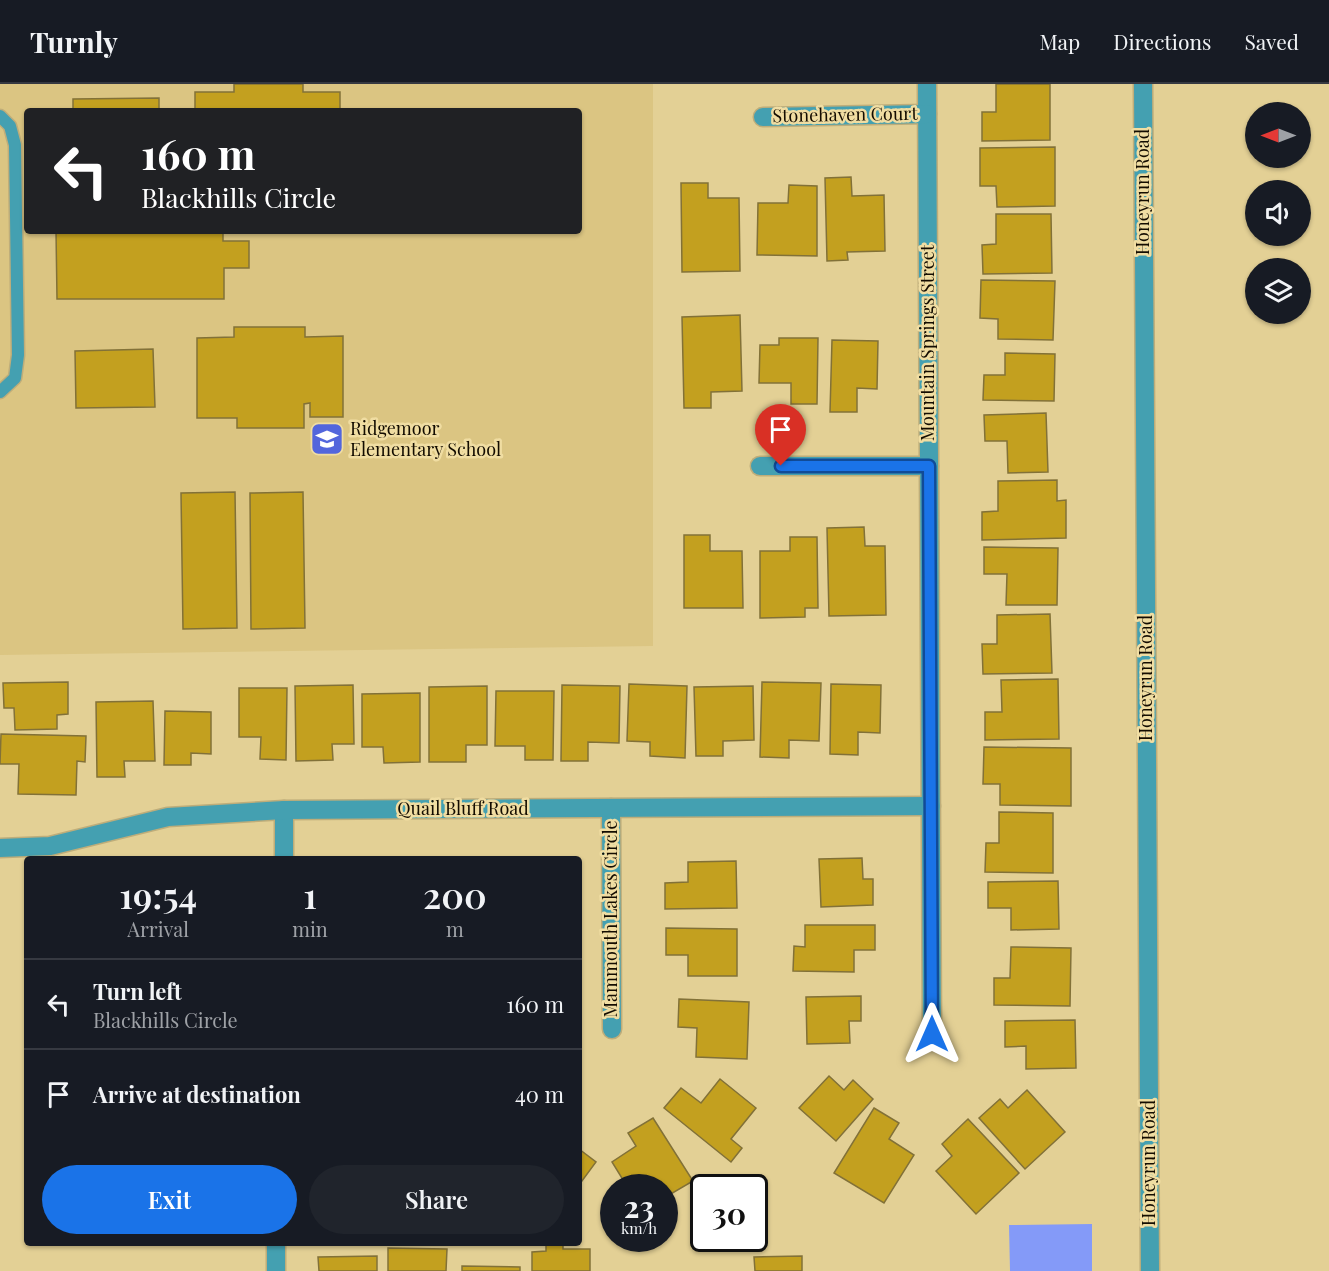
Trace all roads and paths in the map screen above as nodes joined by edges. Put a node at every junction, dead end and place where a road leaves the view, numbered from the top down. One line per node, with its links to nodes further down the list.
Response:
1 (927, 84): 3 (street, Mountain Springs Street)
2 (1143, 84): 18 (street, Honeyrun Road)
3 (927, 114): 5 (street, Stonehaven Court); 8 (street, Mountain Springs Street)
4 (0, 116): 6 (lane)
5 (763, 117)
6 (0, 392)
7 (760, 466): 8 (street)
8 (929, 466): 9 (street, Mountain Springs Street)
9 (931, 806): 10 (street, Quail Bluff Road); 15 (street, Mountain Springs Street)
10 (611, 808): 11 (street, Quail Bluff Road); 14 (street, Mammouth Lakes Circle)
11 (284, 810): 12 (street, Quail Bluff Road); 13 (street)
12 (0, 848)
13 (284, 856)
14 (612, 1029)
15 (932, 1034)
16 (276, 1246): 17 (street)
17 (276, 1271)
18 (1149, 1271)

